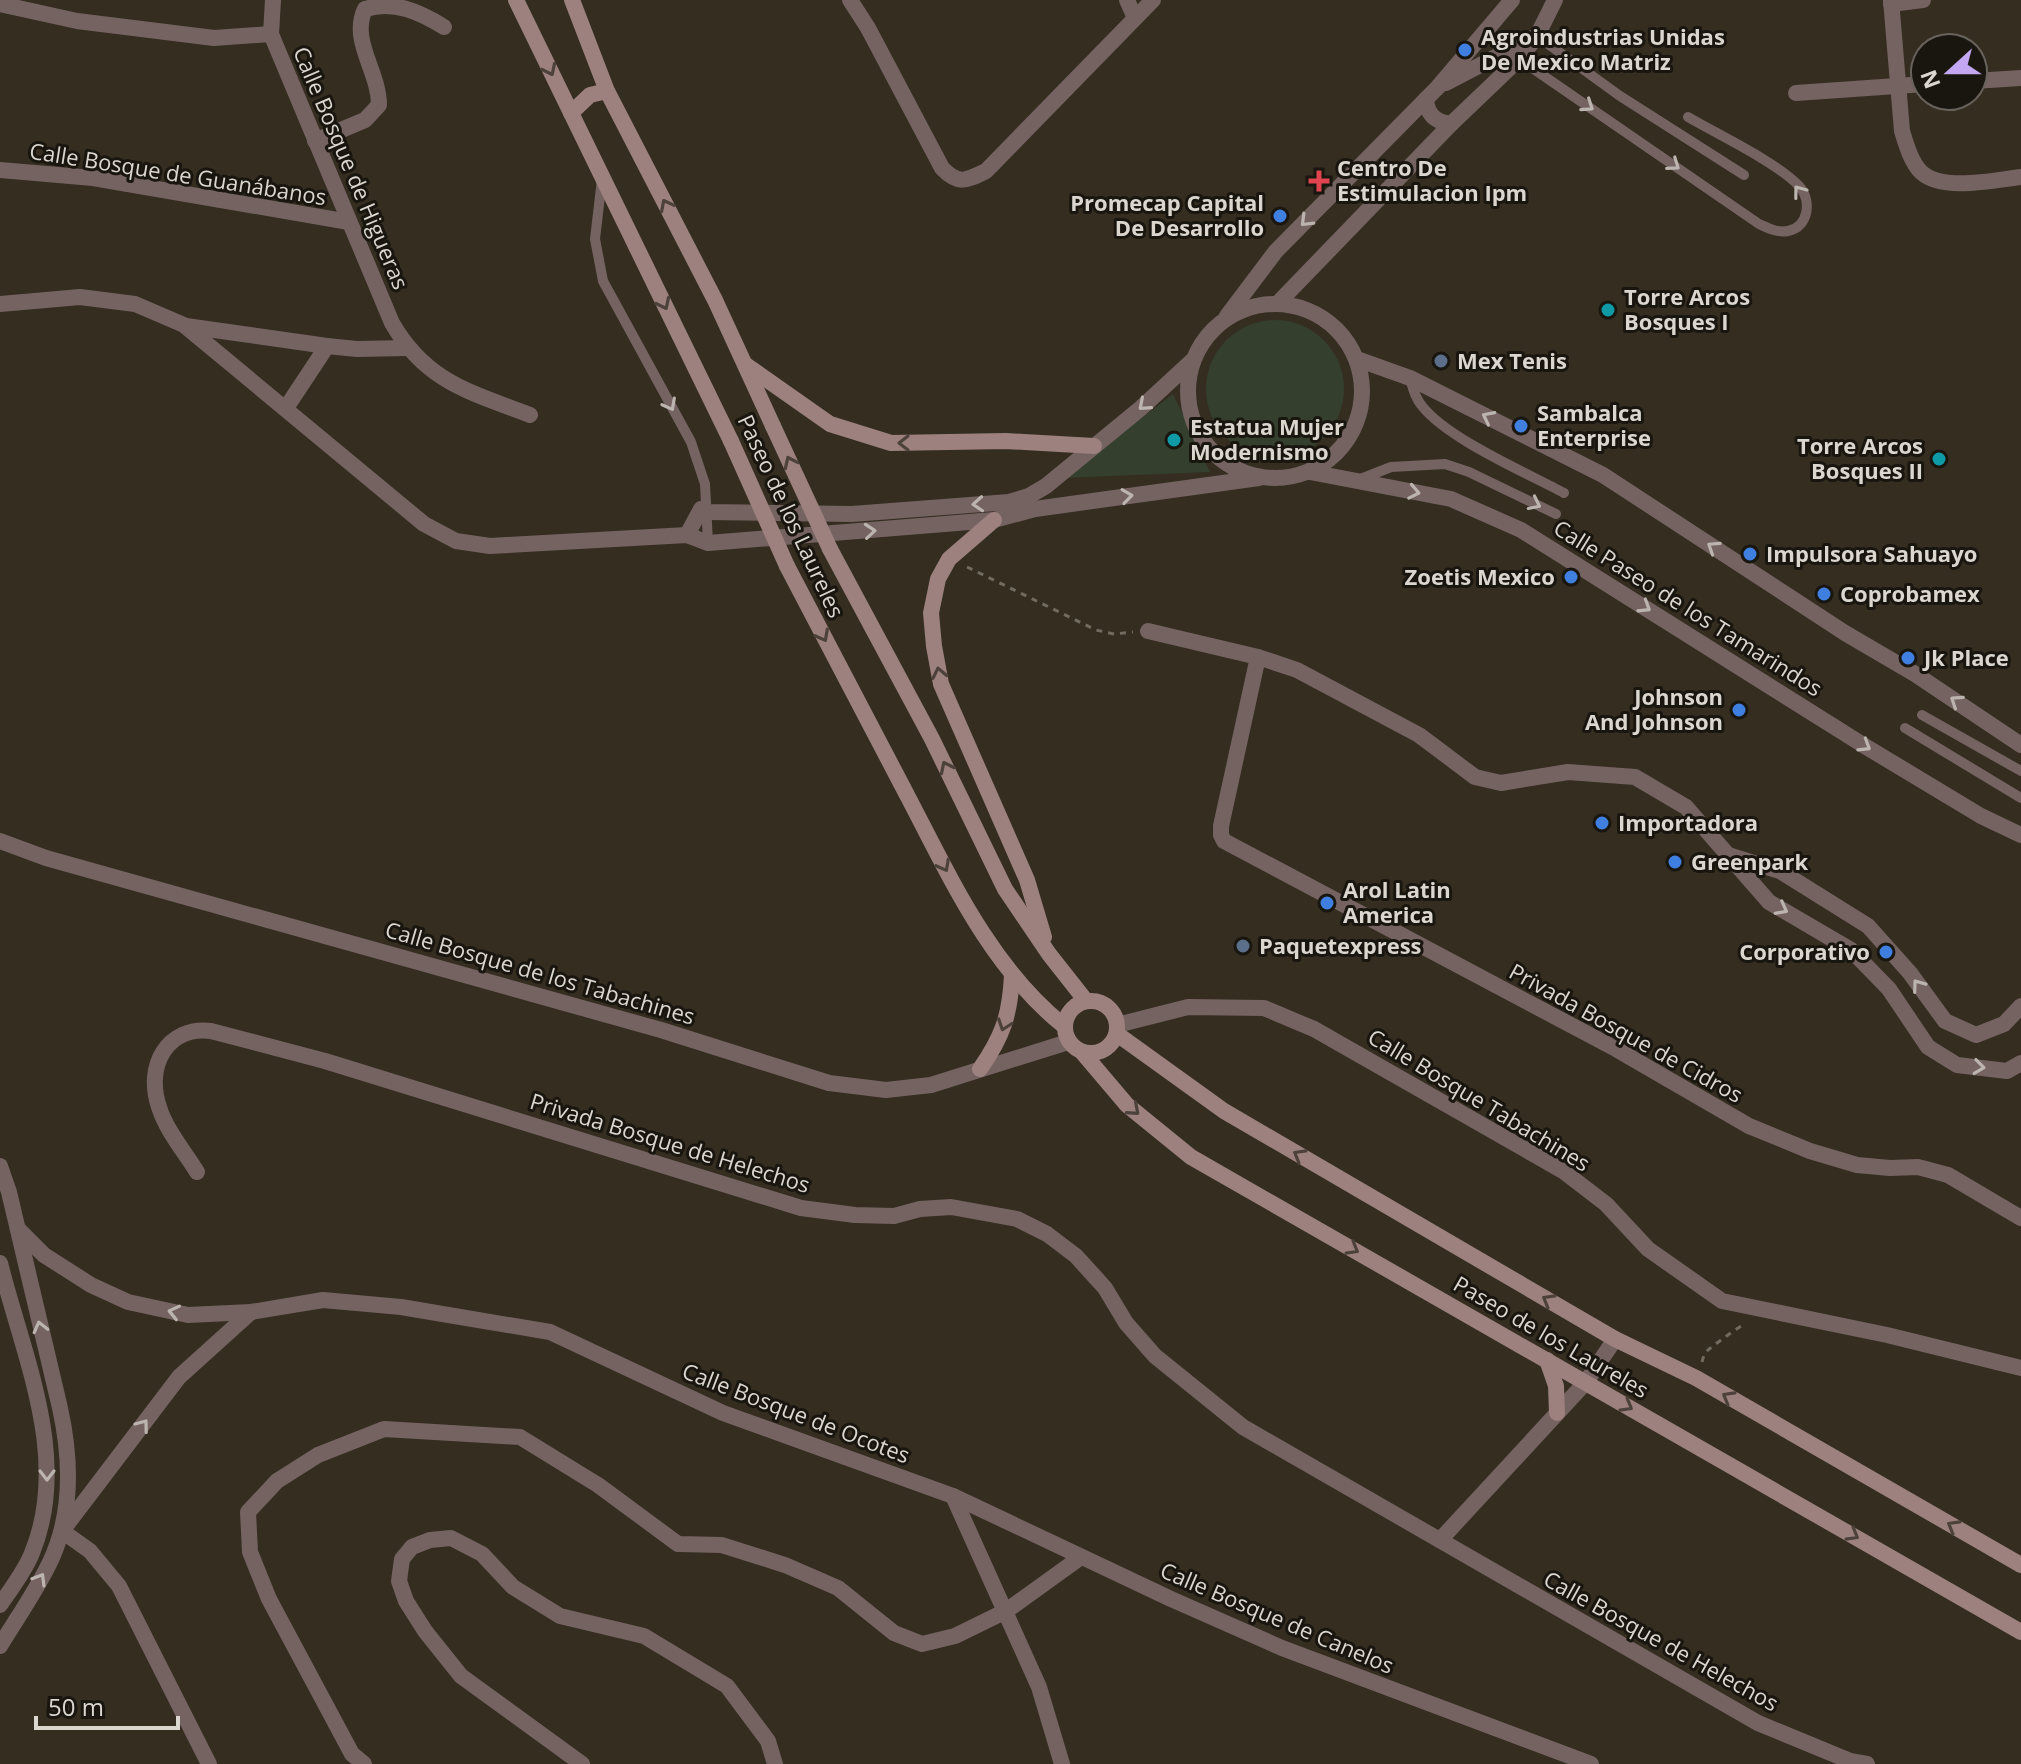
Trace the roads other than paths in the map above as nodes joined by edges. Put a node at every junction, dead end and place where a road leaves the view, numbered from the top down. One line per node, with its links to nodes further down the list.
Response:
1 (273, 0): 14 (street, Calle Bosque de Higueras)
2 (516, 0): 24 (main road, Paseo de los Laureles, one-way to 24)
3 (572, 0): 21 (main road, Paseo de los Laureles)
4 (850, 0): 12 (street)
5 (1127, 0): 12 (street)
6 (1153, 0): 12 (street)
7 (1512, 0): 22 (street)
8 (1555, 0): 15 (street)
9 (1923, 0): 10 (street)
10 (1891, 2): 20 (street)
11 (0, 4): 14 (street)
12 (1135, 18)
13 (444, 27): 27 (street)
14 (271, 34): 27 (street, Calle Bosque de Higueras)
15 (1537, 36): 16 (street); 22 (street); 29 (lane)
16 (1519, 59): 25 (lane, one-way to 25); 26 (street)
17 (2021, 78): 18 (street)
18 (1989, 80)
19 (1909, 85): 20 (street)
20 (1899, 86): 23 (street); 31 (street)
21 (607, 91): 24 (main road); 41 (main road, Paseo de los Laureles, one-way to 21)
22 (1432, 93): 26 (street); 35 (street, one-way to 35)
23 (1796, 93)
24 (571, 113): 30 (main road, Paseo de los Laureles)
25 (1688, 117)
26 (1451, 124): 33 (street)
27 (315, 141): 32 (street, Calle Bosque de Higueras)
28 (0, 170): 32 (street, Calle Bosque de Guanábanos)
29 (1744, 175)
30 (602, 177): 50 (lane, one-way to 50); 66 (main road, Paseo de los Laureles, one-way to 66, bridge)
31 (2021, 177)
32 (349, 222): 38 (street, Calle Bosque de Higueras)
33 (1278, 303): 35 (street); 39 (street)
34 (0, 304): 36 (street)
35 (1226, 318): 40 (street)
36 (184, 325): 37 (street); 43 (street)
37 (327, 346): 38 (street); 43 (street)
38 (407, 348): 44 (street, Calle Bosque de Higueras)
39 (1357, 359): 42 (street); 46 (street)
40 (1192, 361): 45 (street, one-way to 45); 47 (street)
41 (746, 365): 45 (main road, one-way to 41); 65 (main road, Paseo de los Laureles, one-way to 41, bridge)
42 (1410, 378): 49 (lane); 59 (street, one-way to 42)
43 (286, 408): 53 (street)
44 (530, 415)
45 (1094, 446): 50 (street, one-way to 50)
46 (1310, 472): 47 (street); 48 (street, Calle Paseo de los Tamarindos)
47 (1259, 478): 52 (street, one-way to 47)
48 (1357, 481): 51 (lane, one-way to 51); 62 (street, Calle Paseo de los Tamarindos, one-way to 62)
49 (1564, 493)
50 (706, 512): 53 (street); 54 (lane)
51 (1556, 514)
52 (994, 520): 54 (street, one-way to 52); 65 (main road, one-way to 52)
53 (687, 535): 54 (street)
54 (708, 543)
55 (1148, 631): 56 (street)
56 (1258, 657): 64 (street); 75 (street, Privada Bosque de Cidros)
57 (1922, 715): 60 (lane)
58 (1905, 728): 61 (lane)
59 (2021, 745)
60 (2021, 771)
61 (2021, 798)
62 (2021, 835)
63 (0, 841): 72 (street, Calle Bosque de los Tabachines)
64 (1728, 855): 68 (street, one-way to 64); 71 (street, one-way to 71)
65 (1049, 954): 67 (main road, Paseo de los Laureles)
66 (1012, 975): 70 (main road, Paseo de los Laureles); 72 (main road, one-way to 72)
67 (1086, 1001): 69 (main road); 70 (main road)
68 (2021, 1006)
69 (1117, 1029): 70 (main road); 79 (main road, Paseo de los Laureles, one-way to 69); 81 (street, Calle Bosque Tabachines)
70 (1071, 1040): 72 (street, Calle Bosque de los Tabachines); 80 (main road, Paseo de los Laureles, one-way to 80)
71 (2021, 1063)
72 (980, 1069)
73 (0, 1166): 76 (street)
74 (197, 1172): 88 (street, Privada Bosque de Helechos)
75 (2021, 1218)
76 (18, 1229): 78 (street, Calle Bosque de Ocotes, one-way to 76); 85 (street, one-way to 76)
77 (0, 1263): 84 (street)
78 (251, 1312): 86 (street, Calle Bosque de Ocotes); 87 (street, one-way to 78)
79 (1615, 1339): 82 (street); 90 (main road, Paseo de los Laureles, one-way to 79)
80 (1547, 1360): 82 (main road, Paseo de los Laureles); 83 (main road)
81 (2021, 1368)
82 (1586, 1382): 83 (street); 93 (main road, Paseo de los Laureles, one-way to 93)
83 (1557, 1413): 88 (street)
84 (44, 1437): 85 (street); 91 (street, one-way to 91)
85 (66, 1437): 87 (street)
86 (953, 1496): 89 (street, Calle Bosque de Canelos); 92 (street)
87 (62, 1531): 94 (street, one-way to 87); 95 (street)
88 (1440, 1540): 101 (street, Calle Bosque de Helechos)
89 (1081, 1557): 92 (street); 100 (street, Calle Bosque de Canelos)
90 (2021, 1565)
91 (0, 1605)
92 (1006, 1611): 96 (street); 99 (street)
93 (2021, 1632)
94 (0, 1646)
95 (209, 1764)
96 (364, 1764)
97 (582, 1764): 98 (street)
98 (775, 1764)
99 (1062, 1764)
100 (1591, 1764)
101 (1867, 1764)

